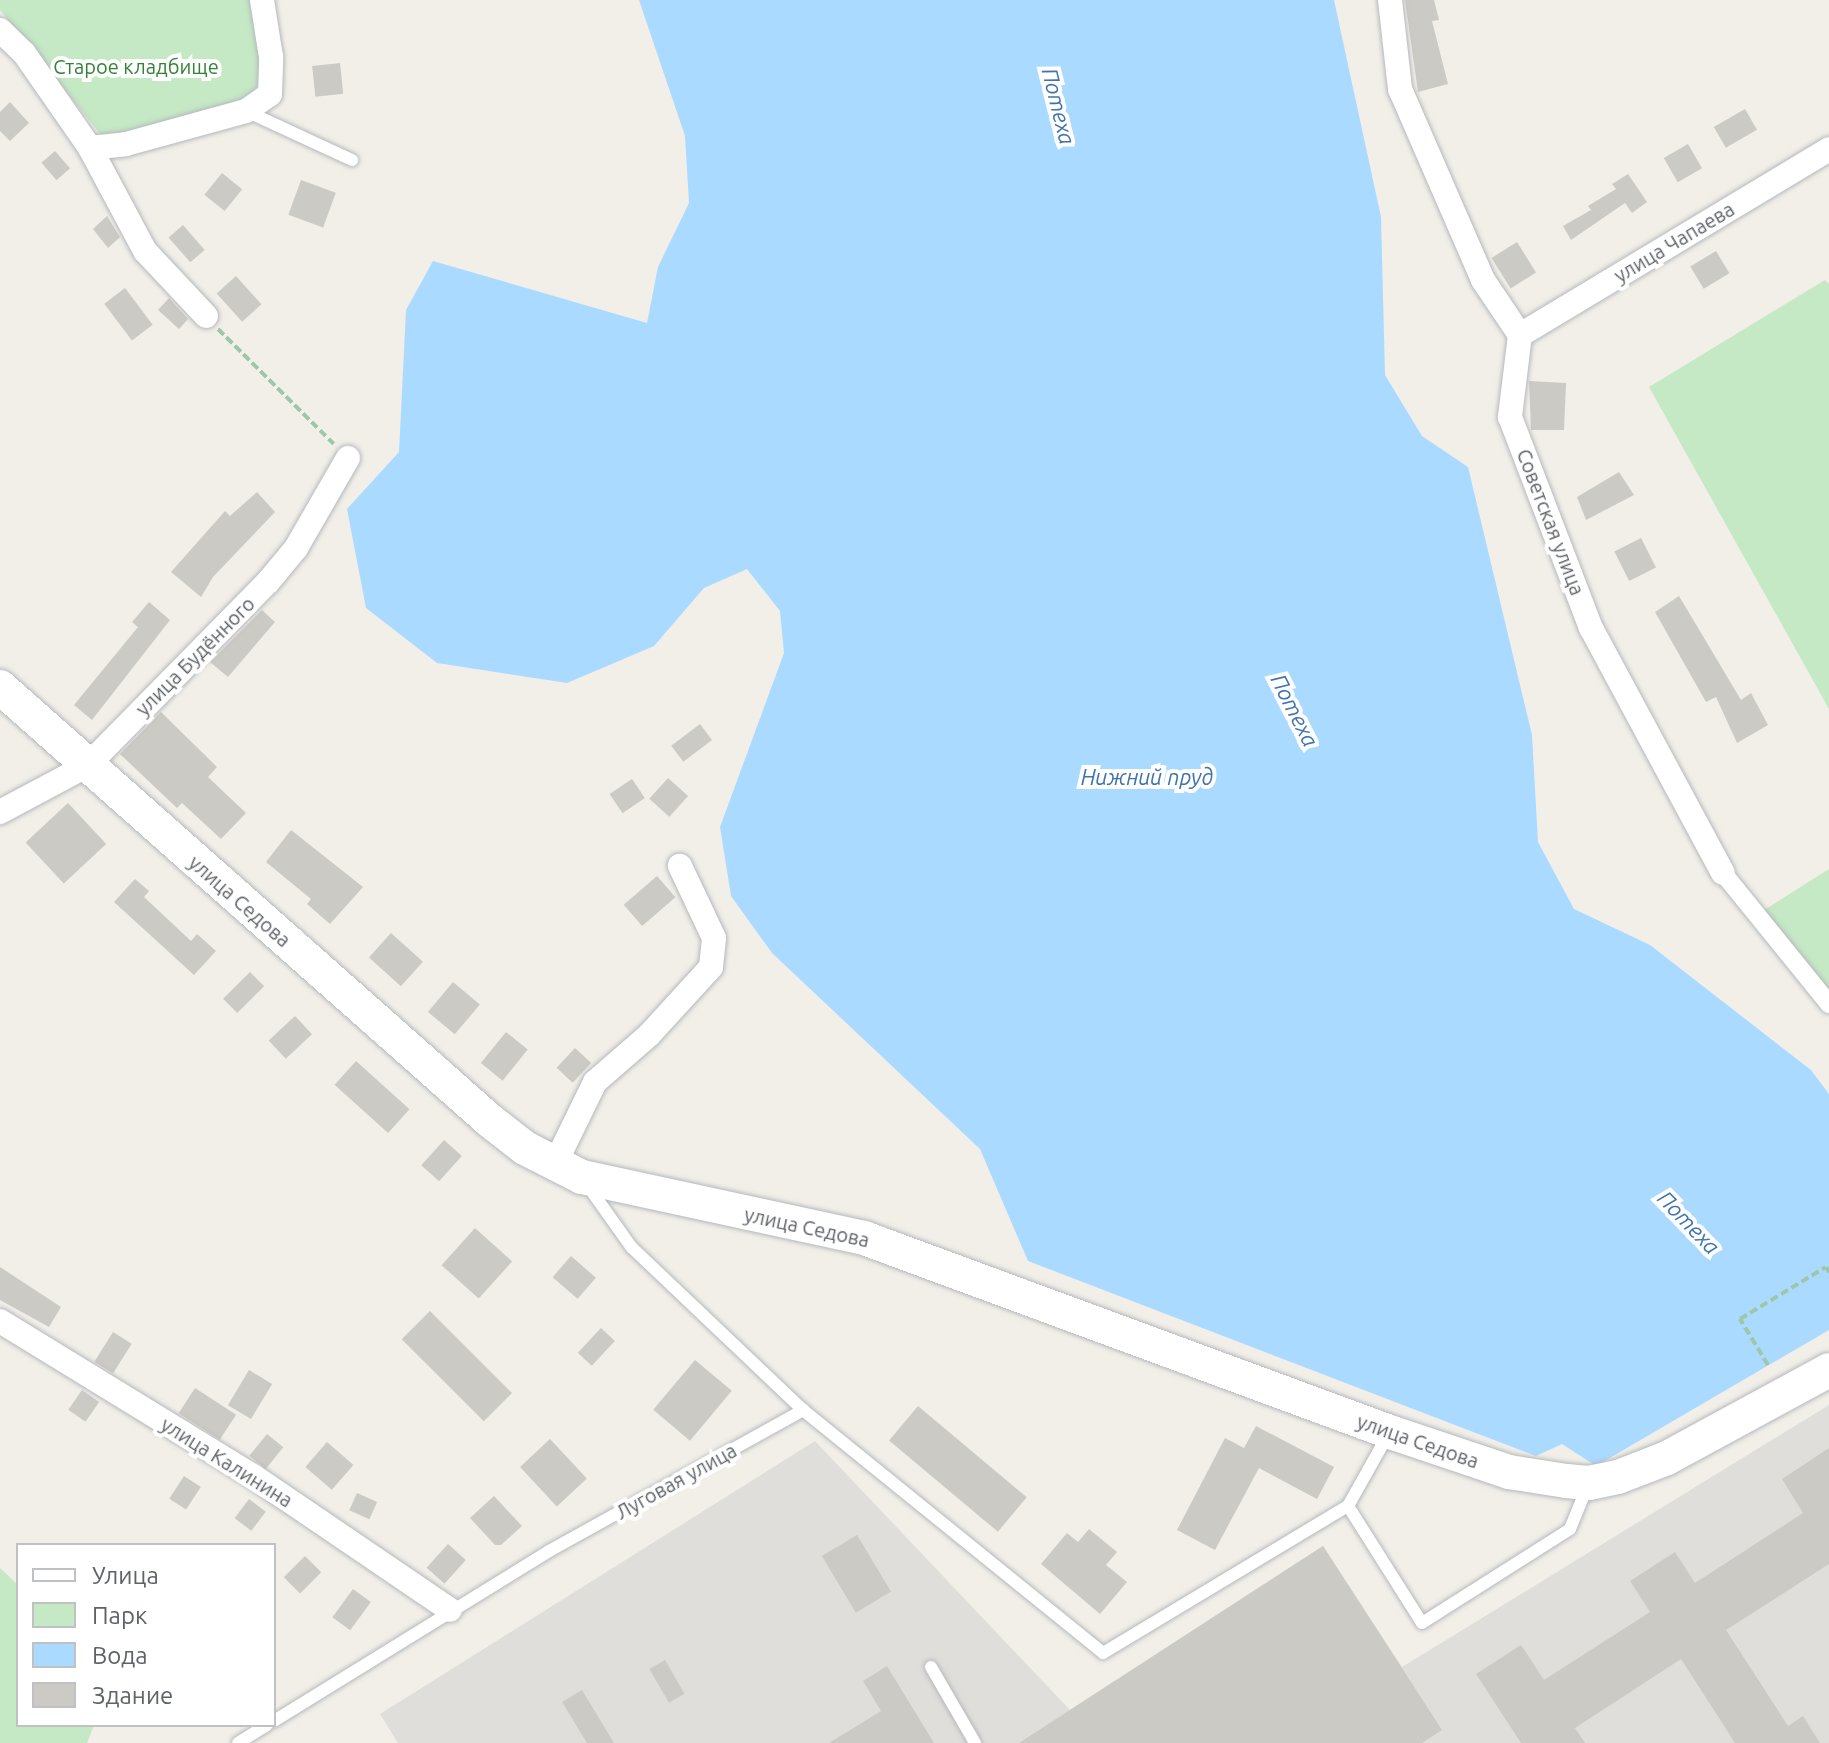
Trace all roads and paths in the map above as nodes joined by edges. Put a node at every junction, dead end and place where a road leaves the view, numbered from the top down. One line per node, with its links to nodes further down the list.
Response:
1 (262, 0): 4 (street)
2 (1390, 0): 9 (street)
3 (0, 30): 5 (street)
4 (246, 111): 5 (street); 7 (lane)
5 (90, 148): 8 (street)
6 (1829, 149): 9 (street, улица Чапаева)
7 (352, 160)
8 (206, 316): 10 (path)
9 (1520, 335): 15 (street, Советская улица)
10 (348, 458): 12 (street, улица Будённого)
11 (0, 687): 12 (main road, улица Седова)
12 (88, 765): 13 (street, улица Будённого); 17 (main road, улица Седова)
13 (0, 812)
14 (680, 866): 17 (street)
15 (1723, 873): 16 (street, Советская улица)
16 (1829, 1004)
17 (568, 1171): 22 (lane); 23 (main road, улица Седова)
18 (1829, 1272): 20 (path)
19 (0, 1321): 26 (street, улица Калинина)
20 (1768, 1365)
21 (1829, 1370): 24 (main road, улица Седова)
22 (803, 1410): 25 (lane); 26 (lane, Луговая улица)
23 (1390, 1432): 24 (main road, улица Седова); 25 (lane)
24 (1589, 1483): 25 (lane)
25 (1348, 1506)
26 (450, 1610): 28 (lane, Луговая улица)
27 (931, 1667): 31 (lane)
28 (276, 1720)
29 (264, 1727): 30 (lane)
30 (238, 1743)
31 (975, 1743)

